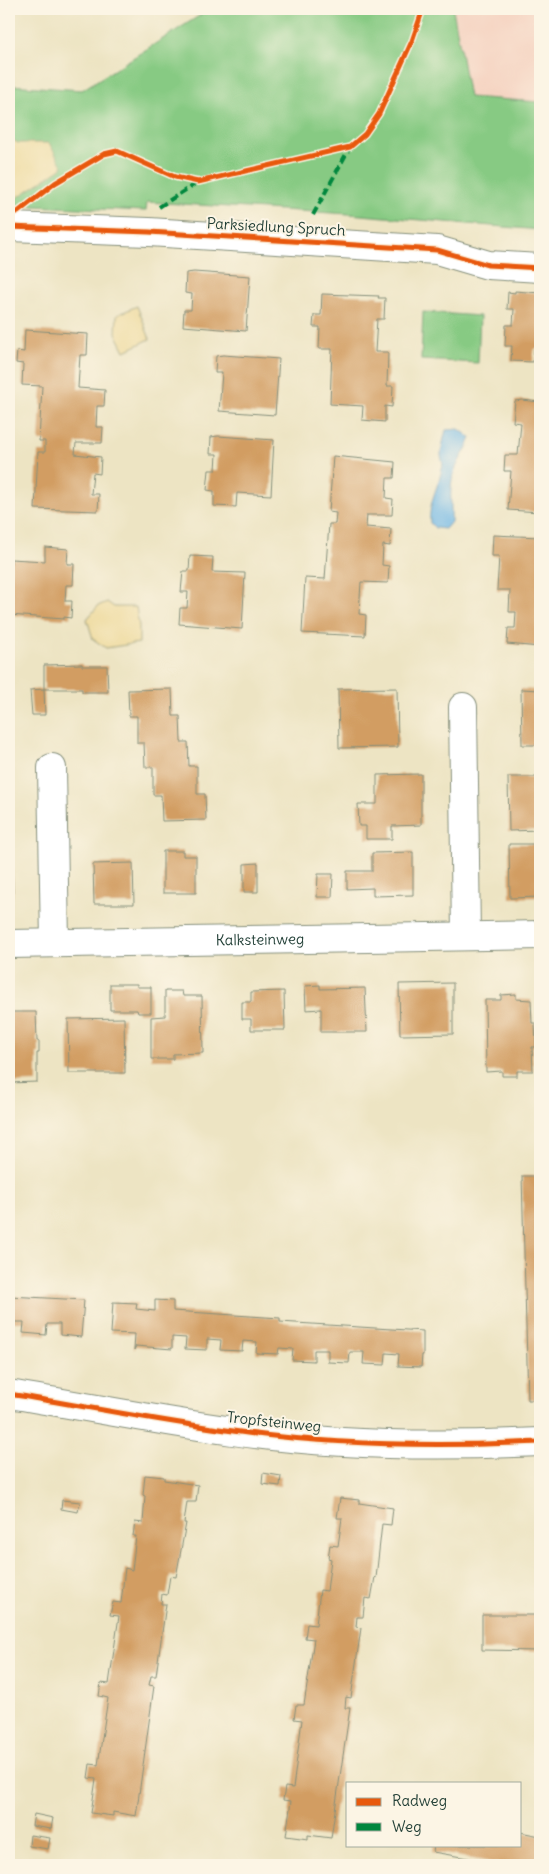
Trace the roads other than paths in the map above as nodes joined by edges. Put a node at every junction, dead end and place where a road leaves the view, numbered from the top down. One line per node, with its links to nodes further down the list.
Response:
1 (9, 227): 2 (street, Parksiedlung Spruch)
2 (540, 268)
3 (463, 707): 5 (street)
4 (52, 768): 7 (street)
5 (466, 936): 6 (street, Kalksteinweg); 7 (street, Kalksteinweg)
6 (540, 936)
7 (55, 943): 8 (street, Kalksteinweg)
8 (9, 944)
9 (9, 1394): 10 (street, Tropfsteinweg)
10 (540, 1442)

